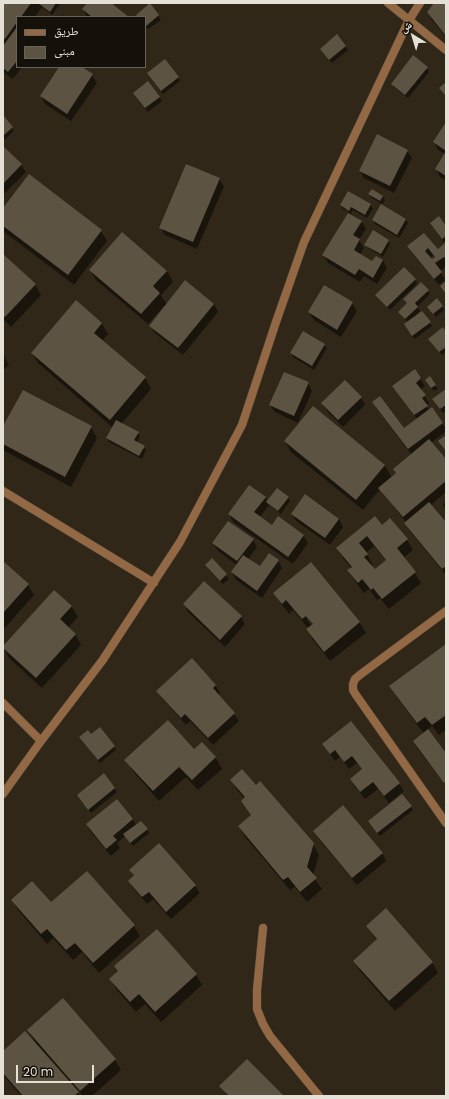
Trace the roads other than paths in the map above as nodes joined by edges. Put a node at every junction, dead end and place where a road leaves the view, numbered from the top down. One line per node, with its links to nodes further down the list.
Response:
1 (388, 3): 3 (street)
2 (420, 3): 3 (street)
3 (410, 20): 4 (street); 6 (street)
4 (446, 50)
5 (3, 491): 6 (street)
6 (154, 583): 9 (street)
7 (446, 611): 11 (street)
8 (3, 703): 9 (street)
9 (41, 741): 10 (street)
10 (3, 794)
11 (446, 823)
12 (263, 928): 13 (street)
13 (319, 1096)

